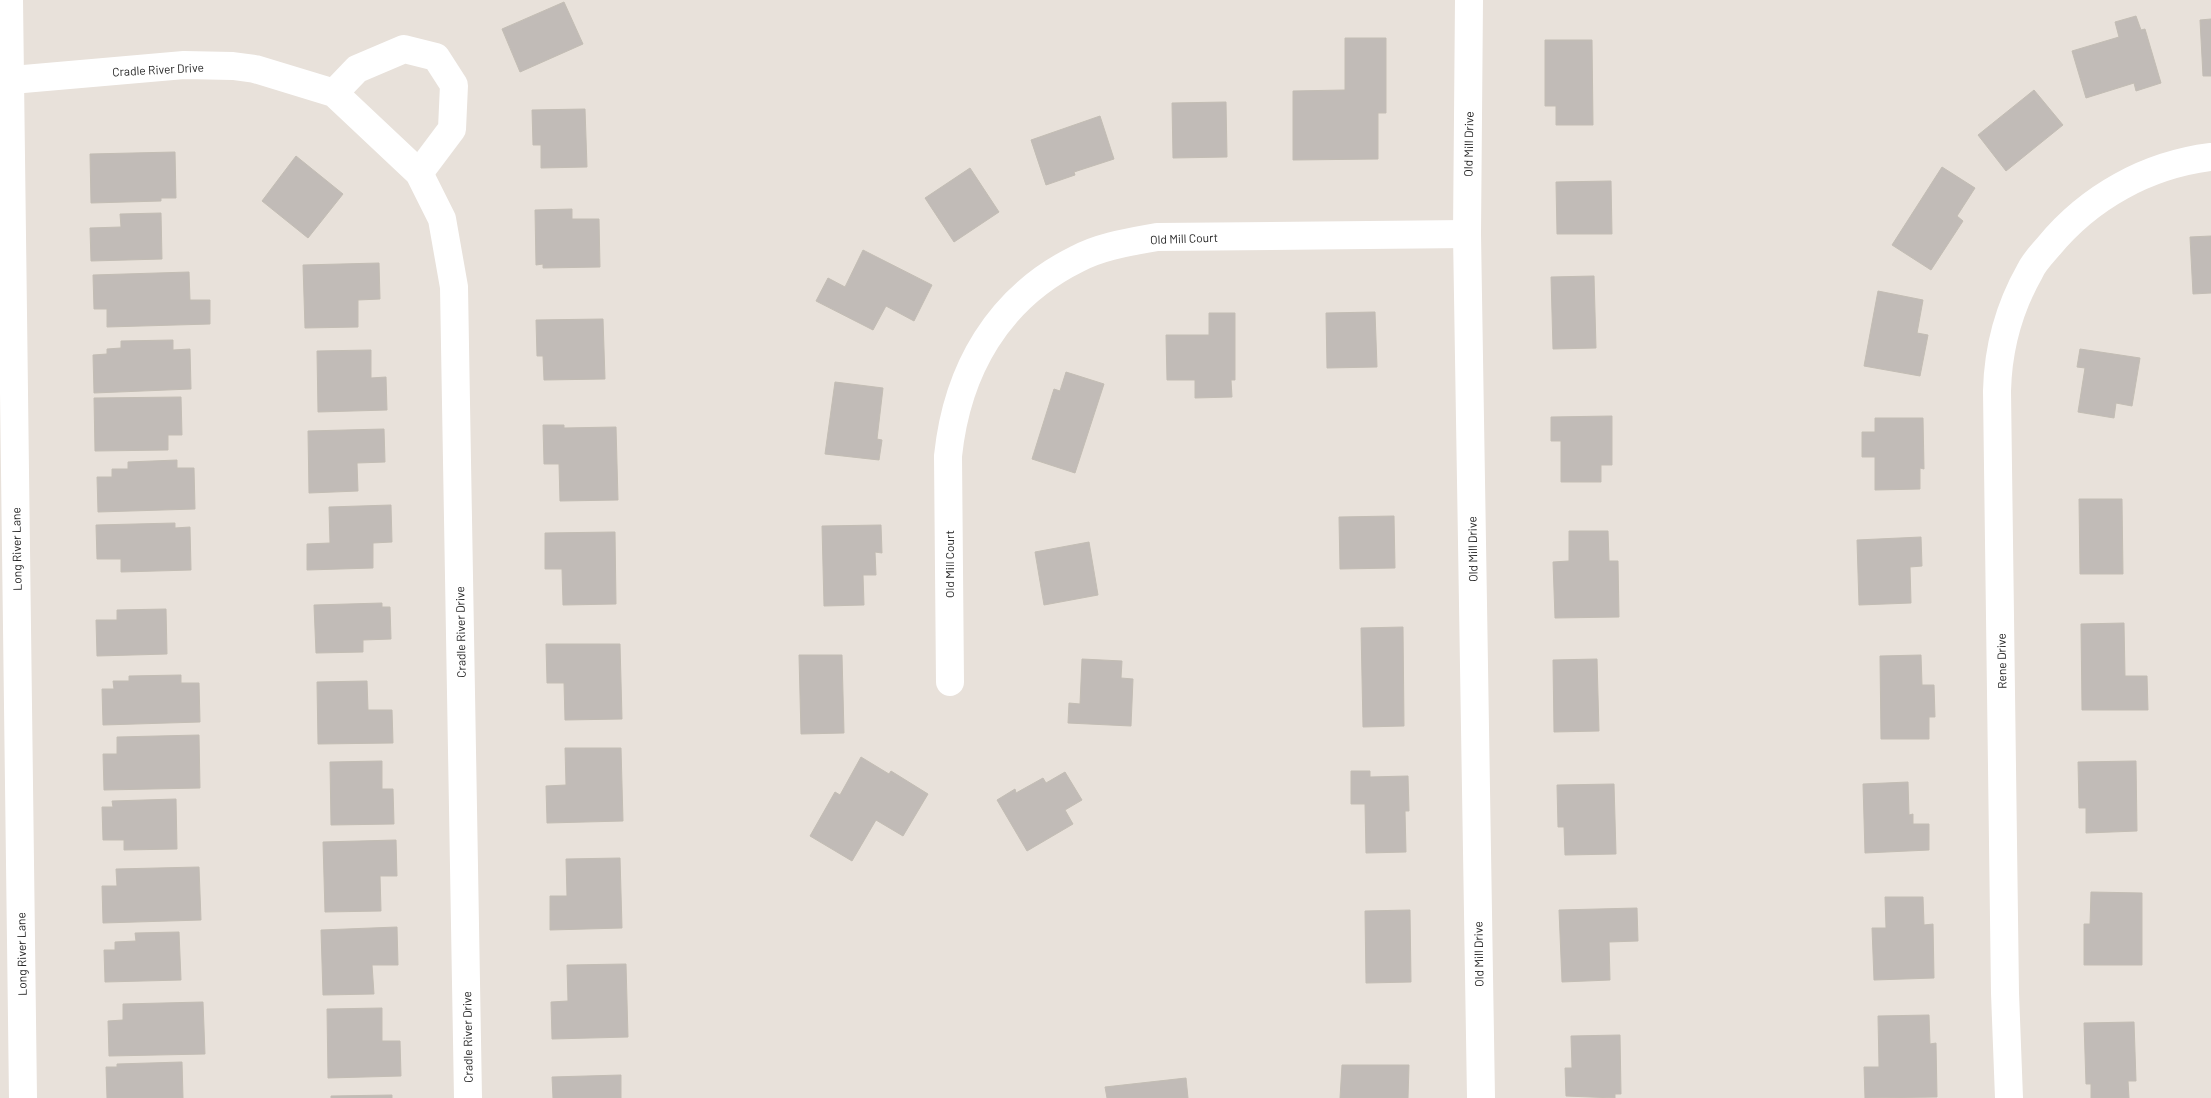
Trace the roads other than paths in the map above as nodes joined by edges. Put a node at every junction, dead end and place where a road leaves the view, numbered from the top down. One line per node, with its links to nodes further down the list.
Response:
1 (9, 0): 3 (street, Long River Lane)
2 (1469, 0): 7 (street, Old Mill Drive)
3 (5, 80): 4 (street, Cradle River Drive); 8 (street, Long River Lane)
4 (334, 93): 6 (street, Cradle River Drive); 6 (street)
5 (2211, 157): 13 (street, Rene Drive)
6 (419, 173): 11 (street, Cradle River Drive)
7 (1467, 234): 9 (street, Old Mill Court); 12 (street, Old Mill Drive)
8 (8, 530): 10 (street, Long River Lane)
9 (950, 682)
10 (23, 1098)
11 (468, 1098)
12 (1481, 1098)
13 (2010, 1098)

